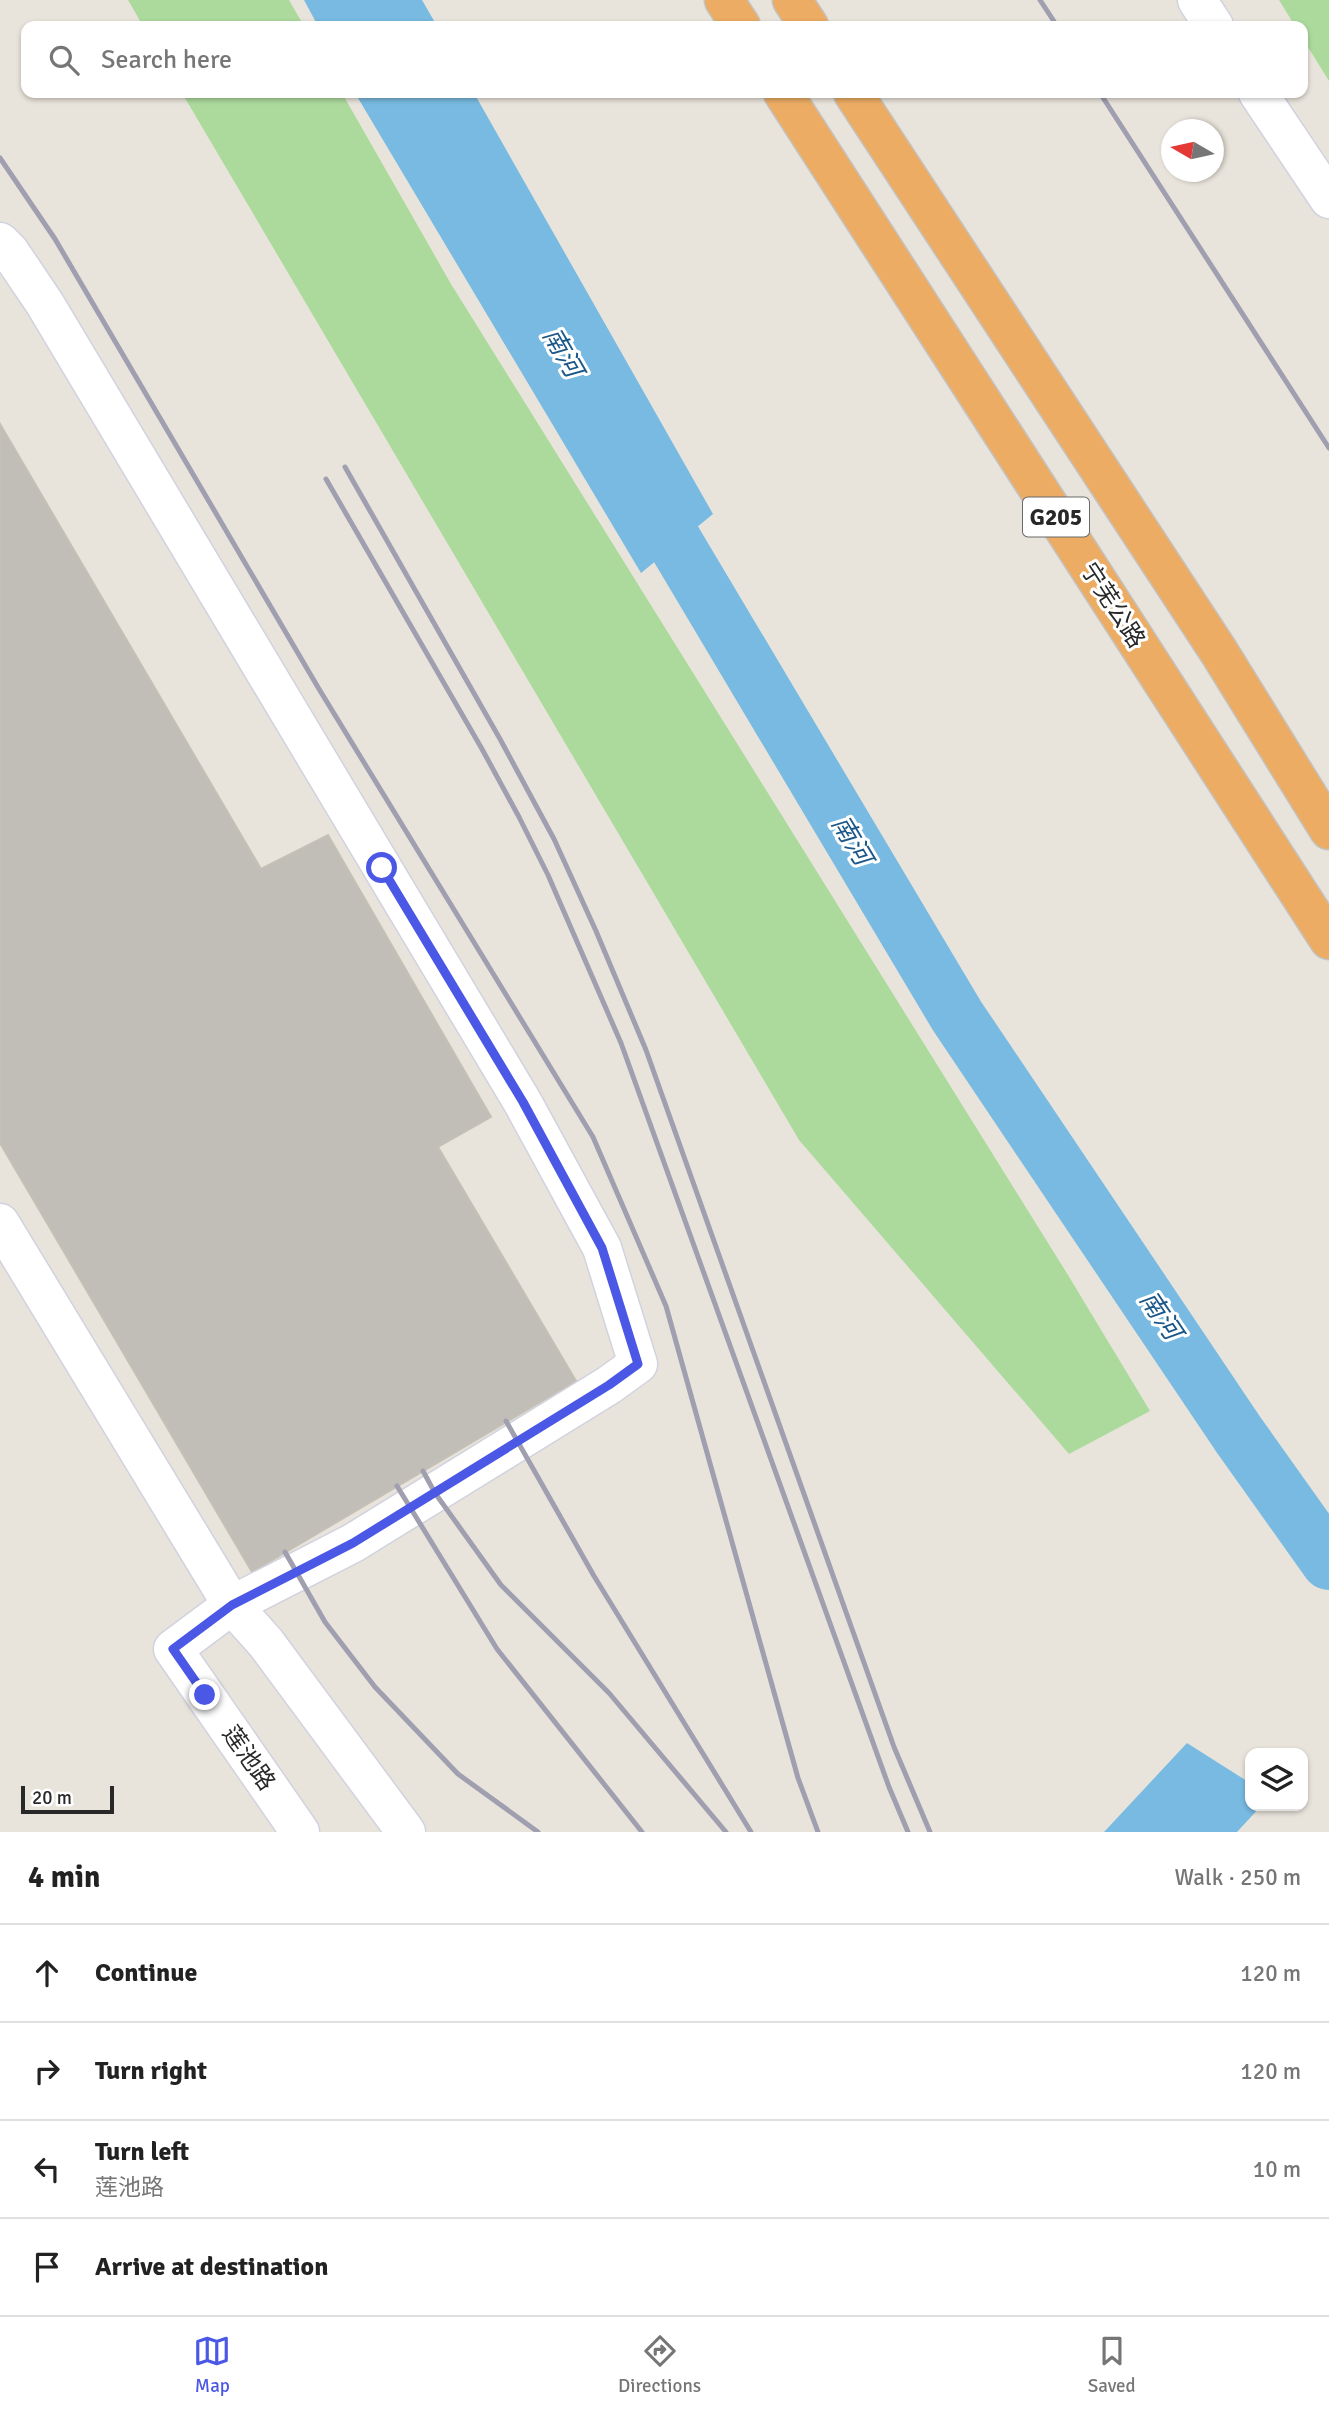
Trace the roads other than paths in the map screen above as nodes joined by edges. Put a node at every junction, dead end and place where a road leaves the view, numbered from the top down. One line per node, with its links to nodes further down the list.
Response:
1 (724, 0): 4 (highway)
2 (792, 0): 5 (highway)
3 (1196, 0): 6 (street)
4 (738, 21)
5 (806, 21)
6 (1211, 21)
7 (786, 98): 13 (highway, 宁芜公路 / G205)
8 (856, 98): 12 (highway, G205)
9 (1261, 98): 10 (street)
10 (1329, 200)
11 (0, 242): 15 (street)
12 (1329, 830)
13 (1329, 940)
14 (0, 1223): 15 (street)
15 (232, 1605): 16 (street, 莲池路); 17 (street)
16 (300, 1832)
17 (406, 1832)

